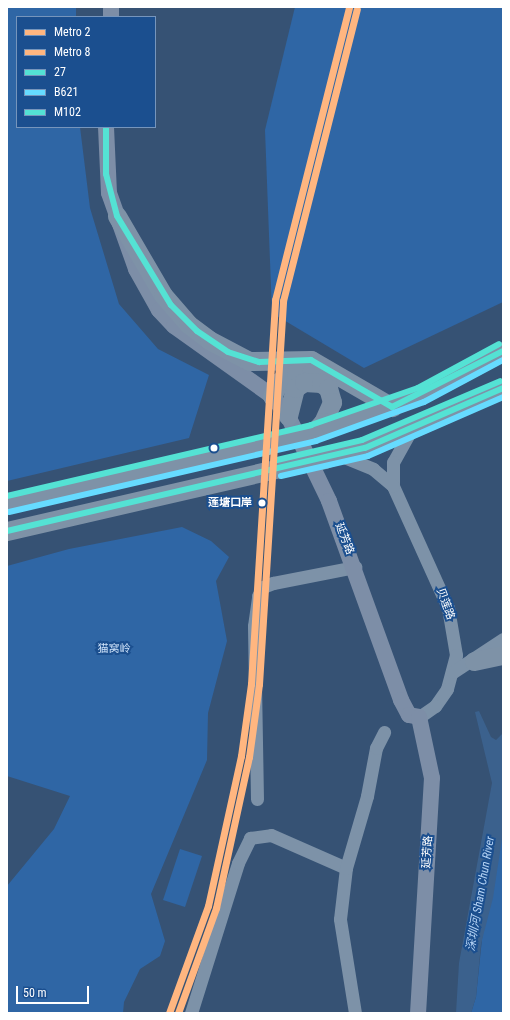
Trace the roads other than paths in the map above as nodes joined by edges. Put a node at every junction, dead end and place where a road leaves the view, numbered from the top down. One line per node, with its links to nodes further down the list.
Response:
1 (106, 128): 2 (main road, 延芳路)
2 (117, 216): 5 (main road, 延芳路); 6 (highway)
3 (503, 351): 6 (highway)
4 (503, 388): 8 (highway)
5 (272, 396): 6 (highway); 7 (main road, 延芳路)
6 (392, 407): 9 (highway)
7 (288, 416): 9 (highway); 14 (main road, 延芳路)
8 (412, 430): 10 (highway); 11 (street, 贝莲路)
9 (313, 433): 12 (highway, bridge)
10 (332, 457): 11 (street, 贝莲路); 13 (highway, bridge)
11 (393, 486): 18 (street, 贝莲路)
12 (7, 504)
13 (7, 531)
14 (355, 567): 19 (main road, 延芳路); 21 (street)
15 (503, 639): 17 (street)
16 (503, 655): 17 (highway)
17 (474, 661): 18 (street)
18 (454, 672): 19 (street, 贝莲路)
19 (420, 717): 25 (main road, 延芳路)
20 (384, 732): 22 (street)
21 (257, 798)
22 (346, 868): 23 (street); 24 (street)
23 (191, 1013)
24 (355, 1013)
25 (418, 1013)

